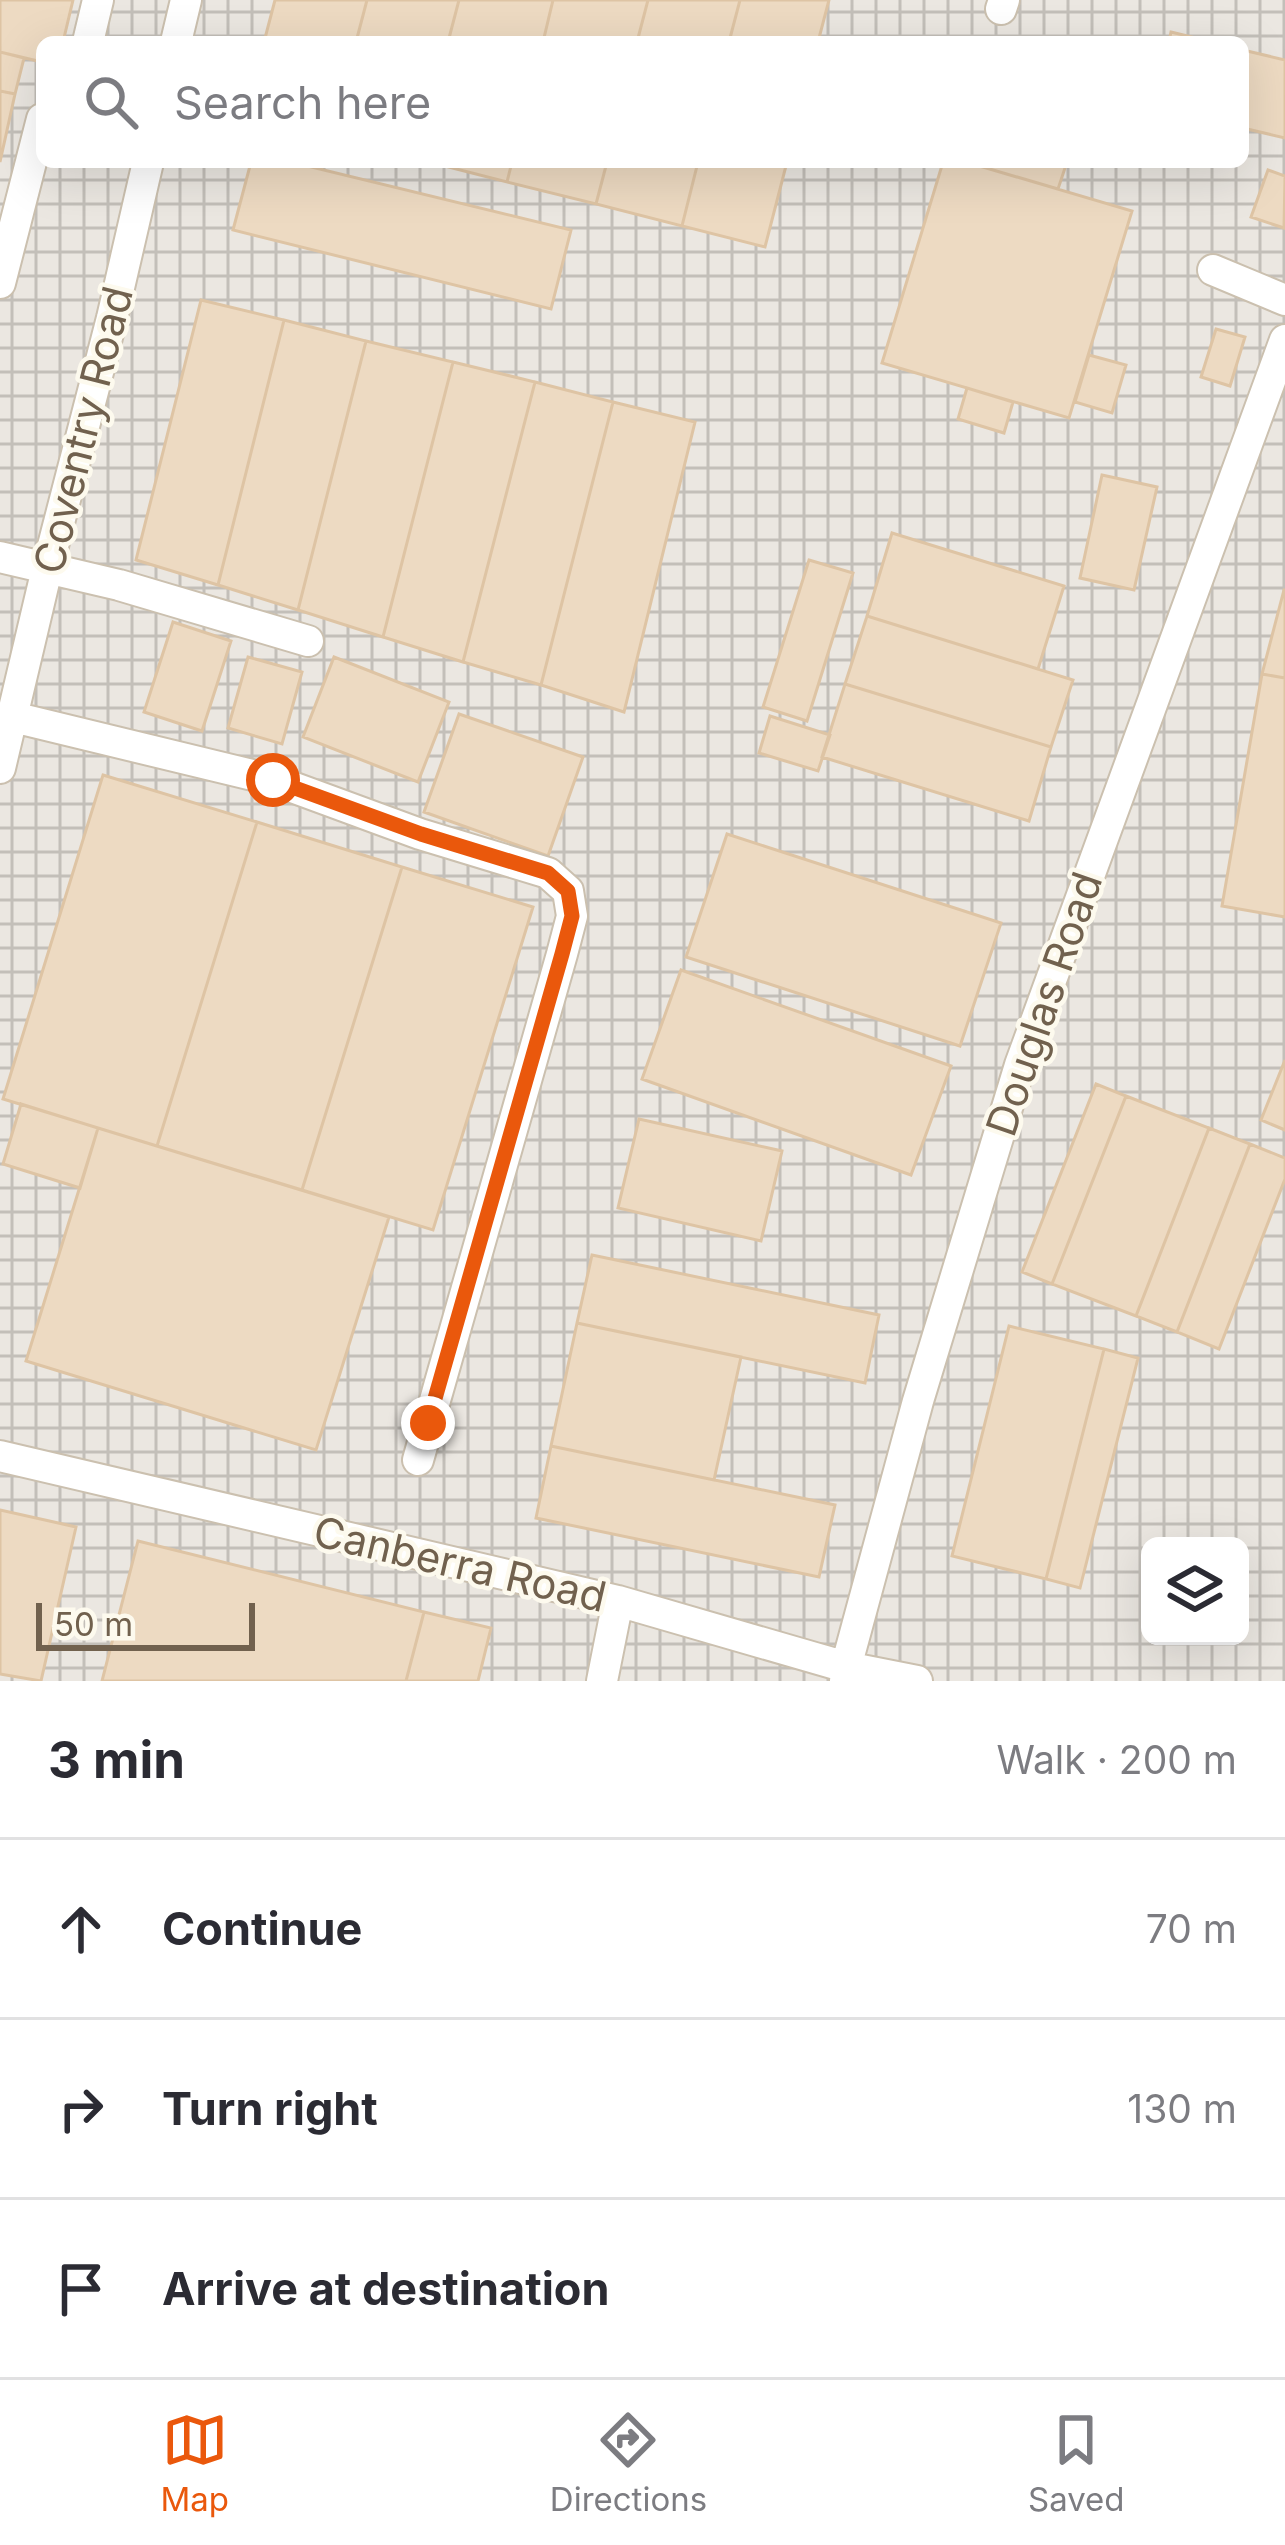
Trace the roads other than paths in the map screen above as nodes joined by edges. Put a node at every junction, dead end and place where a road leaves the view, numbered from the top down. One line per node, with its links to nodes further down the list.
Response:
1 (98, 0): 3 (street)
2 (186, 0): 4 (street)
3 (89, 36)
4 (177, 36)
5 (36, 142): 8 (street)
6 (147, 168): 12 (street, Coventry Road)
7 (1213, 270): 9 (street)
8 (0, 283)
9 (1285, 300)
10 (1285, 340): 19 (street, Douglas Road)
11 (0, 556): 12 (street)
12 (47, 569): 13 (street); 14 (street, Coventry Road)
13 (308, 641)
14 (13, 717): 15 (street, Coventry Road); 17 (street)
15 (0, 767)
16 (0, 1456): 18 (street, Canberra Road)
17 (418, 1460)
18 (618, 1601): 19 (street, Canberra Road); 20 (street)
19 (845, 1674): 21 (street, Canberra Road)
20 (602, 1681)
21 (917, 1681)

